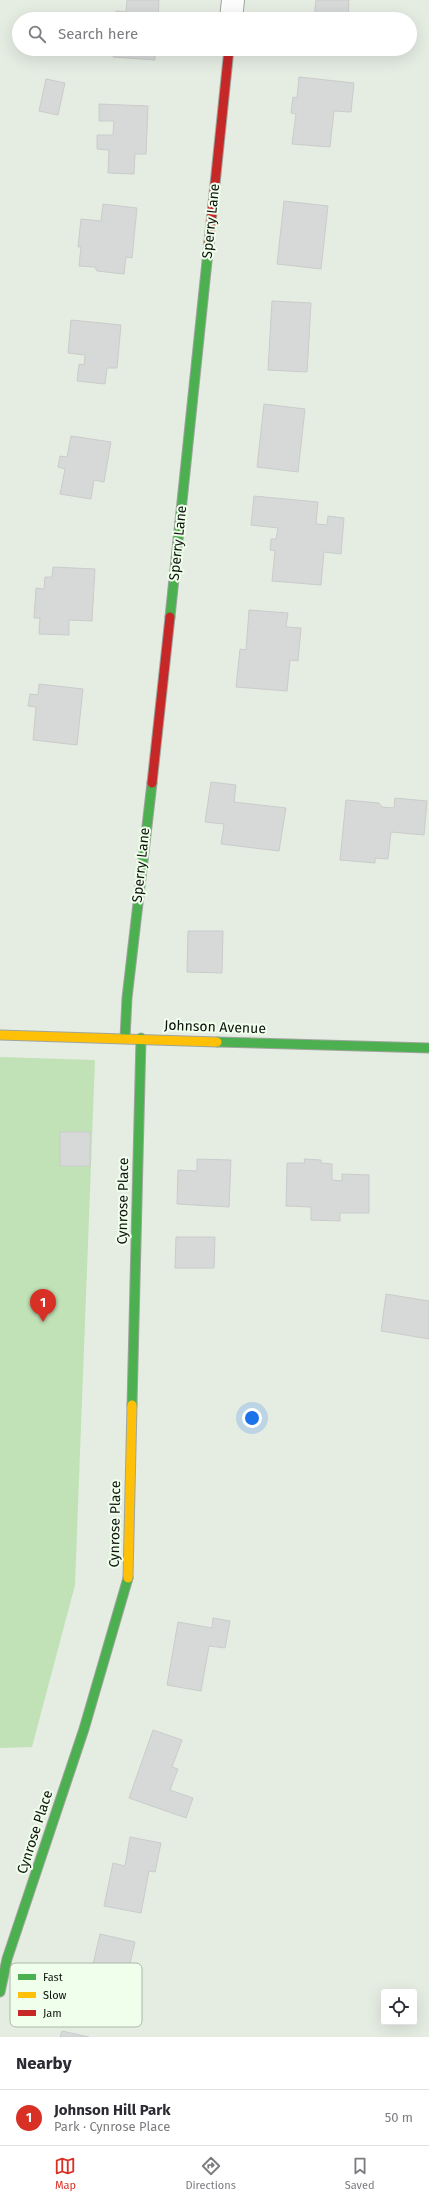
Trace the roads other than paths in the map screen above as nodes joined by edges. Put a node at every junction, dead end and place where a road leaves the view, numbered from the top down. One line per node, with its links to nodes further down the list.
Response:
1 (233, 0): 2 (street)
2 (232, 12)
3 (228, 56): 5 (street, Sperry Lane)
4 (0, 1034): 5 (street, Johnson Avenue)
5 (125, 1038): 6 (street, Johnson Avenue)
6 (141, 1038): 7 (street, Johnson Avenue); 8 (street, Cynrose Place)
7 (429, 1048)
8 (4, 1959): 9 (street, Cynrose Place)
9 (0, 1992)

